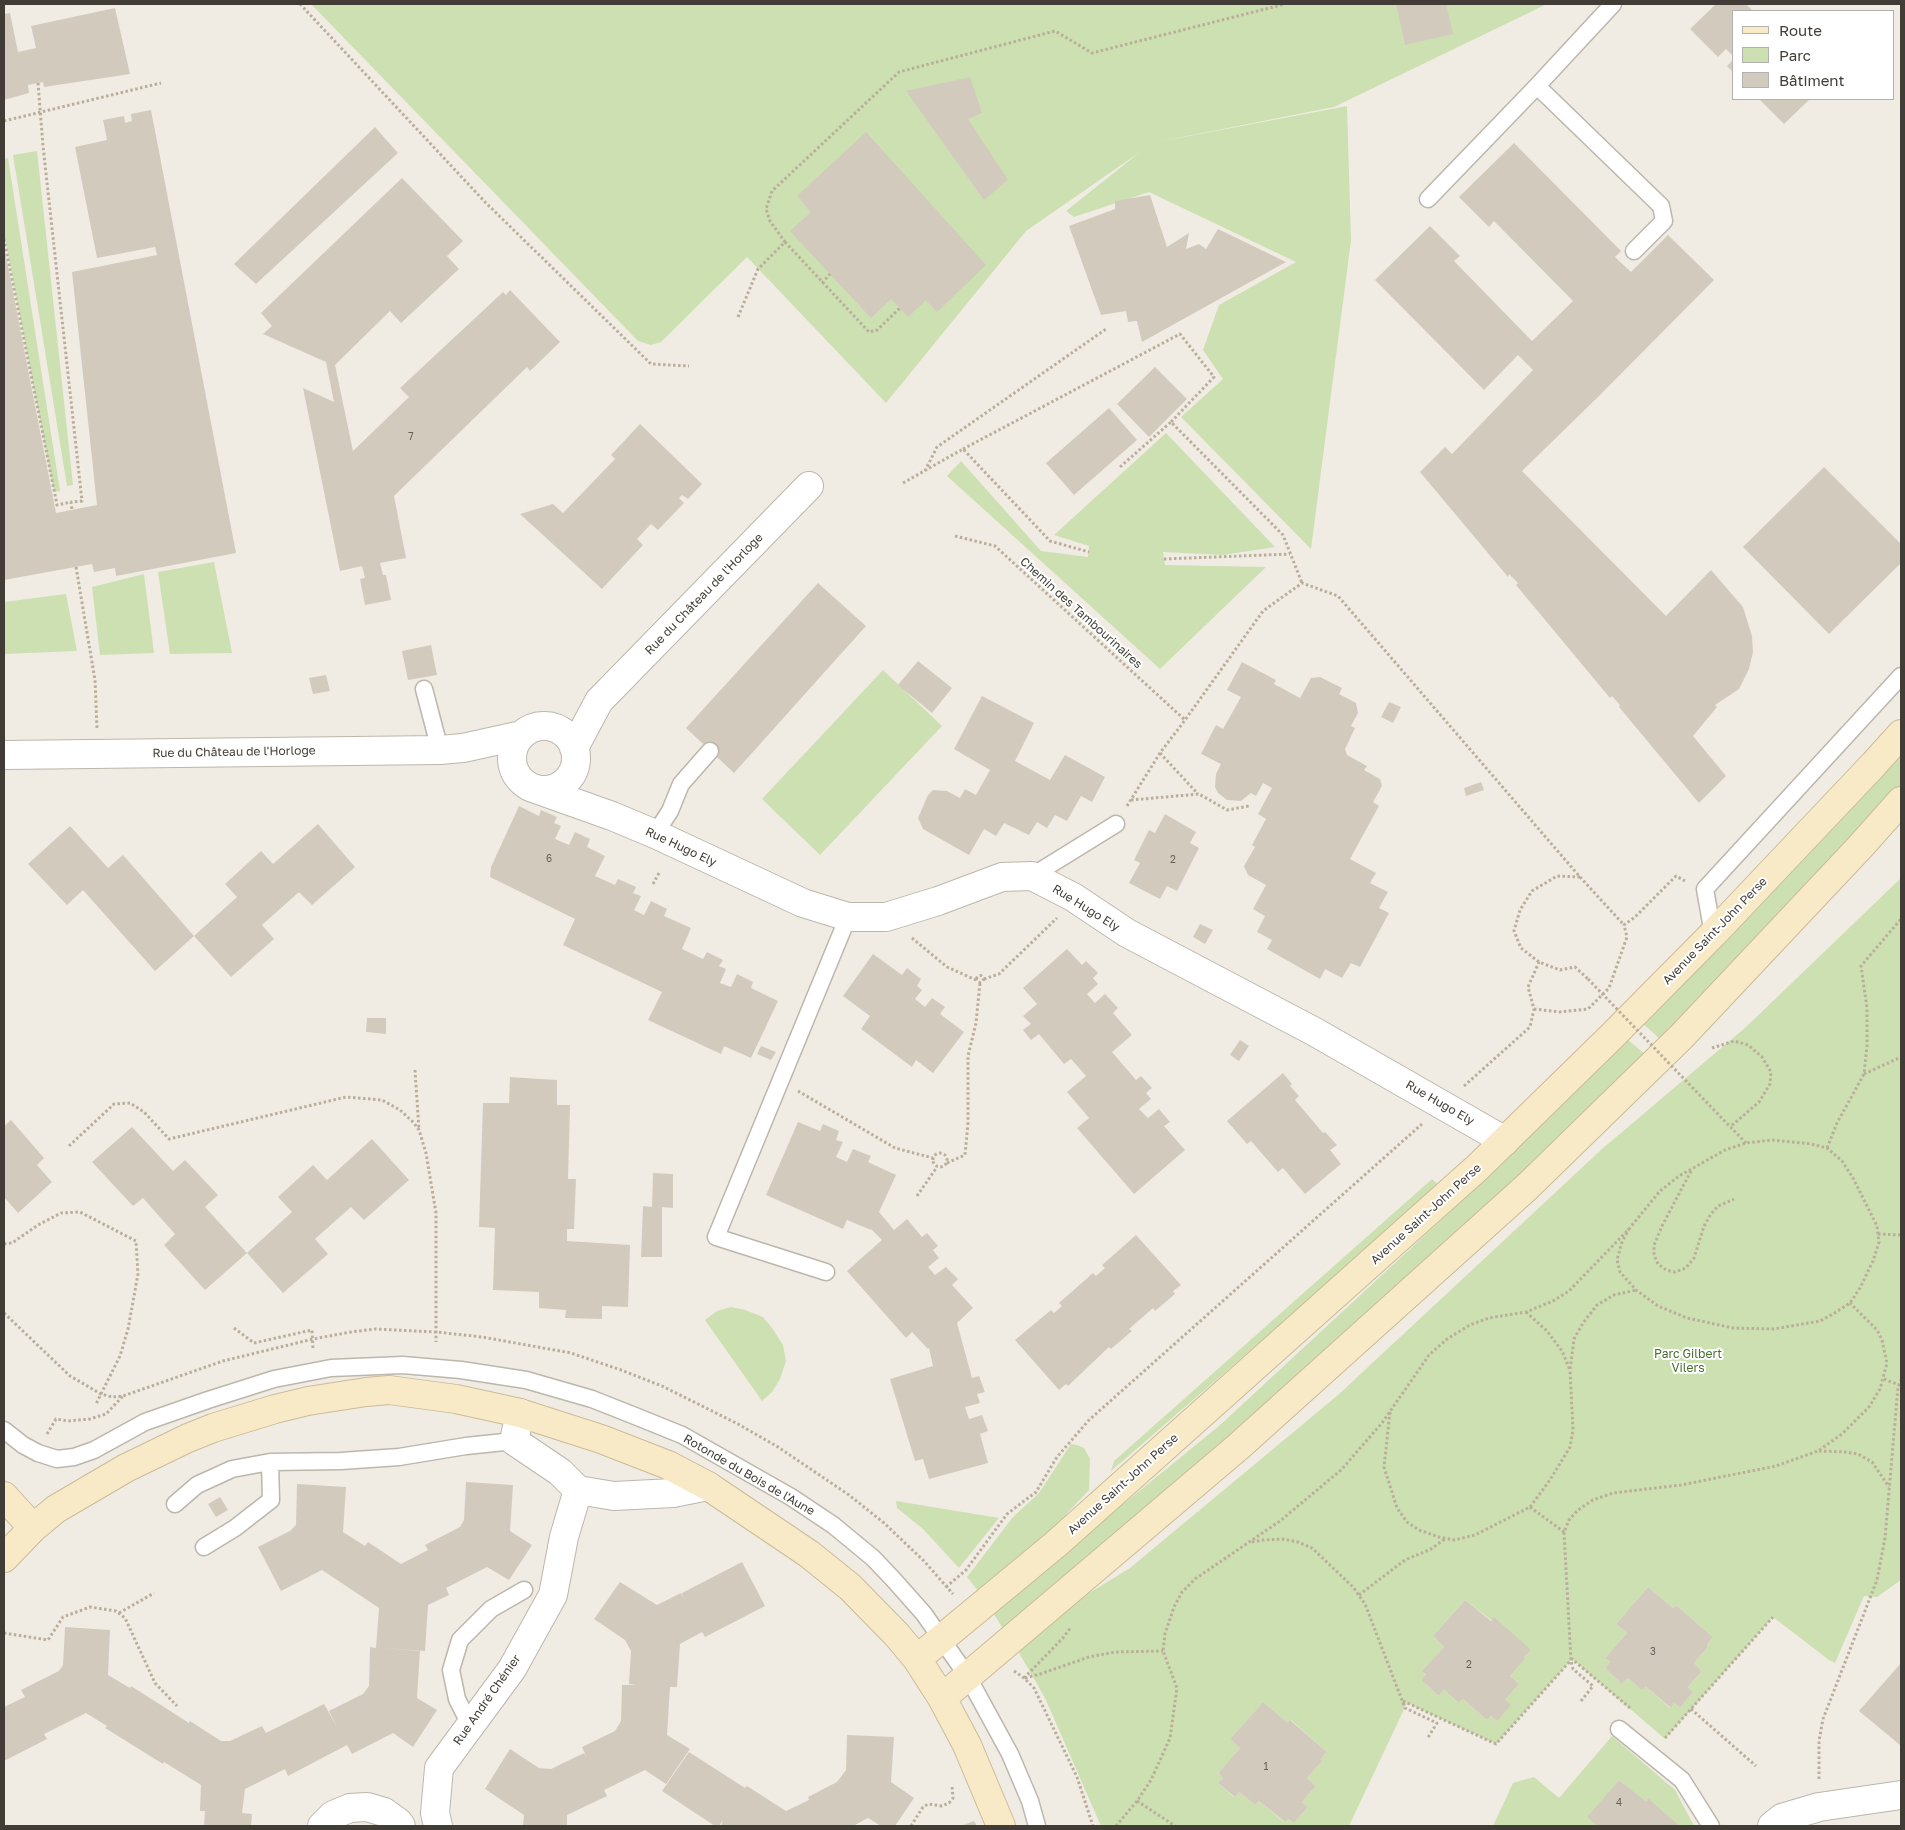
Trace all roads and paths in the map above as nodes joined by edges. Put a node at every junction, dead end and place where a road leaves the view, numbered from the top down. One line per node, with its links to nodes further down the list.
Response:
1 (300, 4): 18 (path)
2 (1285, 4): 11 (path)
3 (1613, 4): 6 (lane)
4 (161, 82): 7 (path)
5 (38, 83): 7 (path)
6 (1537, 86): 9 (lane); 12 (lane)
7 (40, 112): 8 (path); 25 (path)
8 (4, 121)
9 (1428, 199)
10 (4, 239): 25 (path)
11 (785, 242): 14 (path); 16 (path)
12 (1634, 251)
13 (830, 274): 14 (path)
14 (822, 282): 15 (path)
15 (900, 308)
16 (738, 317)
17 (1106, 329): 22 (path)
18 (689, 366)
19 (1171, 422): 20 (path); 21 (path); 29 (path)
20 (963, 449): 22 (path); 28 (path)
21 (1120, 467)
22 (924, 472): 23 (path)
23 (903, 483)
24 (809, 486): 35 (street, Rue du Château de l'Horloge)
25 (71, 502): 26 (path)
26 (72, 510)
27 (955, 536): 36 (path, Chemin des Tambourinaires)
28 (1089, 552)
29 (1290, 554): 30 (path); 32 (path)
30 (1164, 559)
31 (76, 567): 43 (path)
32 (1302, 583): 36 (path); 56 (path)
33 (1901, 676): 58 (lane)
34 (424, 689): 40 (lane)
35 (599, 702): 37 (street, Rue du Château de l'Horloge); 45 (street, Rue du Château de l'Horloge)
36 (1185, 720): 42 (path)
37 (550, 726): 39 (street); 45 (street)
38 (1901, 734): 64 (main road, Avenue Saint-John Perse)
39 (522, 735): 40 (street, Rue du Château de l'Horloge); 46 (street)
40 (452, 749): 43 (street, Rue du Château de l'Horloge); 46 (street, Rue du Château de l'Horloge)
41 (710, 751): 53 (lane)
42 (1160, 752): 47 (path); 48 (path)
43 (98, 754): 44 (street, Rue du Château de l'Horloge)
44 (4, 755)
45 (574, 757): 46 (street); 51 (street)
46 (528, 784): 51 (street, Rue Hugo Ely)
47 (1198, 794): 48 (path); 50 (path)
48 (1131, 800): 52 (path)
49 (1901, 801): 143 (main road)
50 (1249, 806)
51 (612, 816): 53 (street, Rue Hugo Ely)
52 (1116, 824): 55 (lane)
53 (655, 834): 60 (street, Rue Hugo Ely)
54 (659, 873): 57 (path)
55 (1032, 876): 59 (street, Rue Hugo Ely); 61 (street, Rue Hugo Ely)
56 (1580, 877): 63 (path); 65 (path)
57 (653, 884)
58 (1705, 889): 63 (path); 64 (lane)
59 (1073, 897): 66 (path); 77 (street, Rue Hugo Ely)
60 (848, 917): 61 (street, Rue Hugo Ely); 75 (lane)
61 (886, 917): 67 (path)
62 (1901, 919): 74 (path)
63 (1624, 925): 69 (path)
64 (1713, 934): 80 (main road, Avenue Saint-John Perse)
65 (1539, 962): 69 (path); 78 (path, bridge)
66 (984, 979): 67 (path); 68 (path)
67 (976, 980): 68 (path)
68 (980, 983): 85 (path)
69 (1534, 1009): 77 (path)
70 (1707, 1051): 78 (path)
71 (1901, 1057): 74 (path)
72 (415, 1070): 79 (path)
73 (1682, 1074): 76 (path)
74 (1864, 1074): 83 (path)
75 (780, 1080): 84 (path); 94 (lane)
76 (1676, 1080)
77 (1443, 1104): 80 (street, Rue Hugo Ely); 130 (path)
78 (1730, 1127): 81 (path)
79 (419, 1130): 82 (path); 100 (path)
80 (1505, 1141): 138 (main road, Avenue Saint-John Perse)
81 (1746, 1143): 83 (path); 87 (path)
82 (69, 1146)
83 (1827, 1148): 91 (path)
84 (933, 1158): 85 (path); 86 (path)
85 (947, 1163): 86 (path)
86 (937, 1167): 88 (path)
87 (1691, 1170): 89 (path); 90 (path)
88 (917, 1196)
89 (1734, 1199)
90 (1629, 1229): 95 (path); 97 (path)
91 (1878, 1234): 92 (path); 96 (path)
92 (1901, 1235)
93 (4, 1244): 108 (path)
94 (826, 1272)
95 (1636, 1290): 96 (path); 104 (path)
96 (1850, 1303): 105 (path)
97 (1526, 1312): 104 (path); 111 (path)
98 (4, 1313): 108 (path)
99 (234, 1328): 101 (path)
100 (436, 1332): 101 (path); 102 (path); 130 (path)
101 (313, 1339): 103 (path); 109 (path)
102 (436, 1342)
103 (314, 1350)
104 (1570, 1370): 123 (path)
105 (1884, 1379): 107 (path); 116 (path)
106 (1901, 1380): 107 (path)
107 (1899, 1385): 119 (path)
108 (101, 1394): 109 (path); 110 (path)
109 (123, 1396): 113 (path)
110 (96, 1404)
111 (1391, 1410): 126 (path); 127 (path)
112 (520, 1413): 115 (street); 118 (main road); 124 (main road)
113 (50, 1428)
114 (4, 1430): 138 (lane, Rotonde du Bois de l'Aune)
115 (514, 1441): 117 (lane); 120 (street)
116 (1818, 1451): 119 (path); 125 (path)
117 (270, 1462): 122 (lane); 128 (lane)
118 (708, 1486): 120 (street); 140 (main road)
119 (1890, 1488): 159 (path)
120 (578, 1490): 151 (street, Rue André Chénier)
121 (4, 1496): 124 (main road)
122 (175, 1504)
123 (1530, 1507): 125 (path); 126 (path)
124 (33, 1528): 129 (main road)
125 (1564, 1532): 141 (path)
126 (1445, 1538): 133 (path)
127 (1248, 1543): 133 (path); 139 (path)
128 (204, 1547)
129 (4, 1558)
130 (946, 1587): 134 (path)
131 (524, 1590): 151 (lane)
132 (154, 1593): 135 (path)
133 (1359, 1596): 146 (path)
134 (955, 1597)
135 (119, 1614): 137 (path); 148 (path)
136 (1773, 1617): 149 (path)
137 (4, 1633)
138 (942, 1639): 140 (main road, Avenue Saint-John Perse); 143 (lane, Rotonde du Bois de l'Aune)
139 (1163, 1651): 144 (path); 158 (path)
140 (916, 1659): 145 (main road)
141 (1572, 1659): 146 (path); 147 (path); 150 (path)
142 (1008, 1667): 144 (path)
143 (968, 1676): 145 (main road); 165 (lane, Rotonde du Bois de l'Aune)
144 (1024, 1678): 166 (path)
145 (942, 1698): 164 (main road)
146 (1403, 1701): 154 (path)
147 (1581, 1701)
148 (177, 1706)
149 (1692, 1709): 153 (path); 155 (path)
150 (1637, 1714)
151 (470, 1725): 162 (street, Rue André Chénier)
152 (1619, 1729): 169 (lane)
153 (1658, 1732)
154 (1427, 1739)
155 (1756, 1766)
156 (950, 1779): 163 (path)
157 (1901, 1795): 159 (street)
158 (1137, 1801): 167 (path); 168 (path)
159 (1819, 1807): 170 (street)
160 (322, 1826): 161 (street)
161 (401, 1826)
162 (438, 1826)
163 (911, 1826)
164 (1001, 1826)
165 (1037, 1826)
166 (1093, 1826)
167 (1116, 1826)
168 (1175, 1826)
169 (1711, 1826)
170 (1772, 1826)

